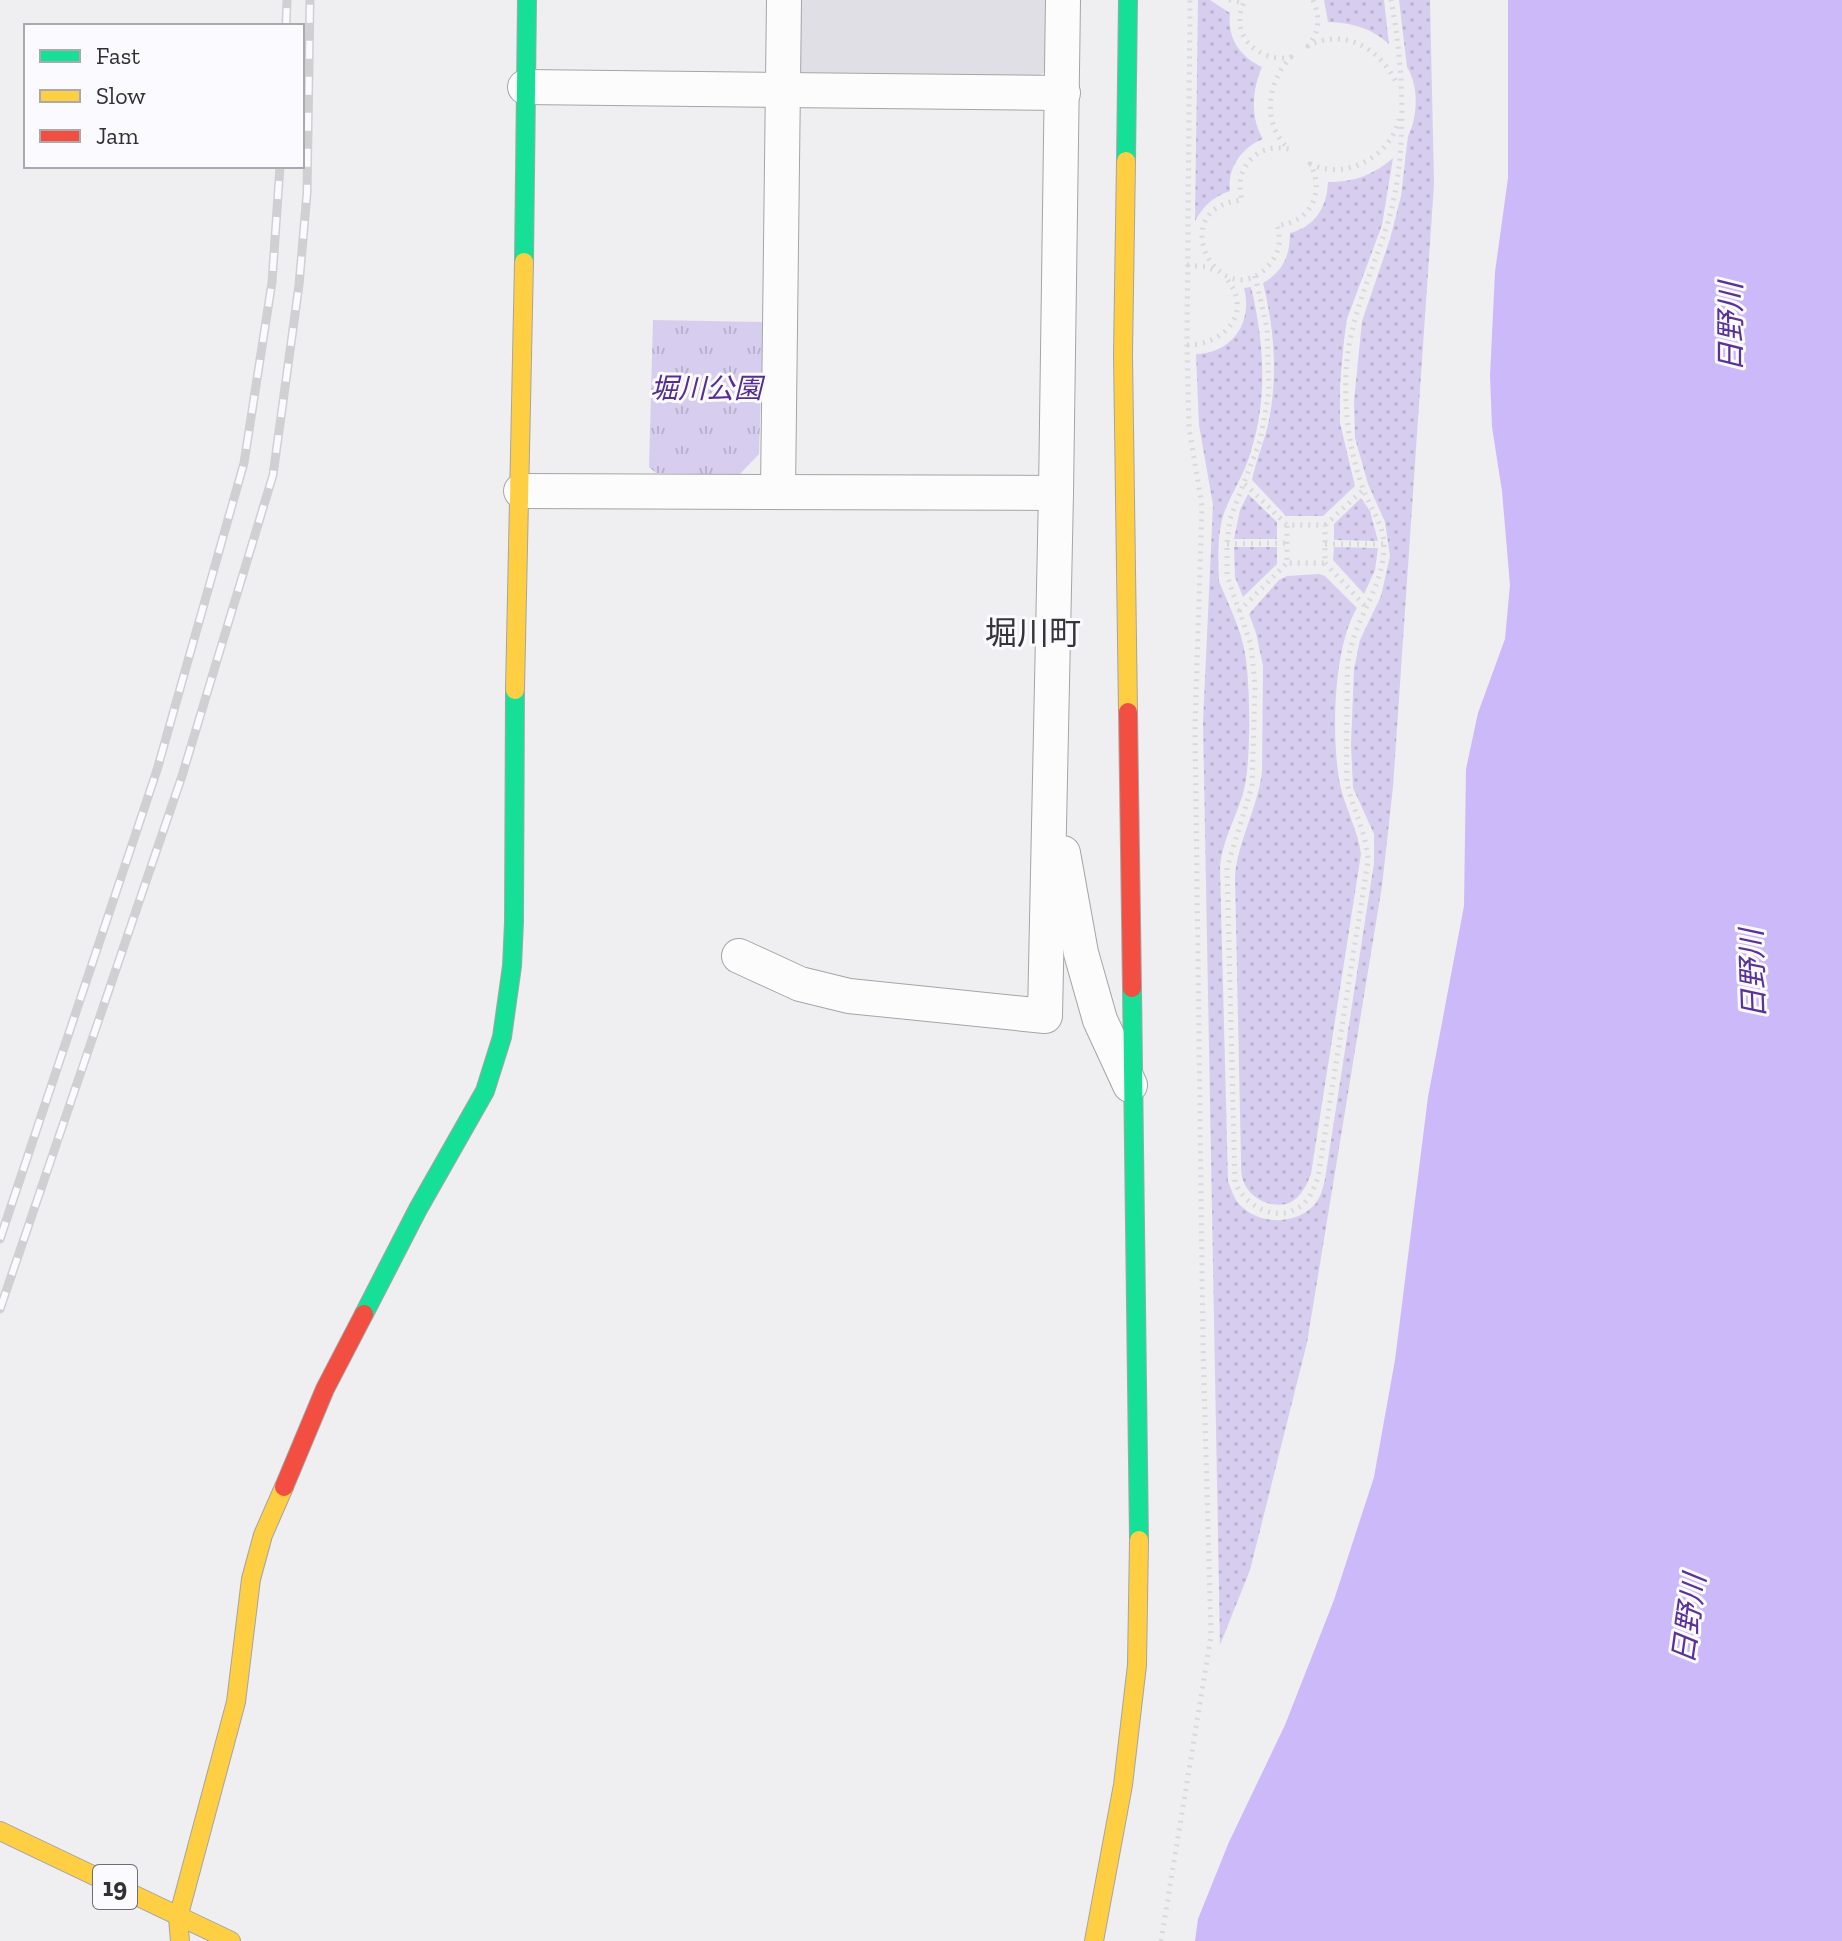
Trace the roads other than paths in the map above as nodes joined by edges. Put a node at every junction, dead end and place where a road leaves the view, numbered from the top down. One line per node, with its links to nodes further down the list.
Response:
1 (527, 0): 5 (street)
2 (784, 0): 6 (street)
3 (1063, 0): 7 (street)
4 (1128, 0): 13 (street)
5 (525, 87): 6 (street); 8 (street)
6 (783, 91): 7 (street); 9 (street)
7 (1063, 93): 10 (street)
8 (521, 491): 9 (street); 15 (street)
9 (778, 491): 10 (street)
10 (1056, 493): 11 (street)
11 (1050, 761): 12 (street); 13 (street)
12 (739, 956)
13 (1134, 1094): 18 (street)
14 (0, 1831): 15 (street, 19)
15 (178, 1918): 16 (street); 17 (street, 19)
16 (180, 1941)
17 (231, 1941)
18 (1094, 1941)

